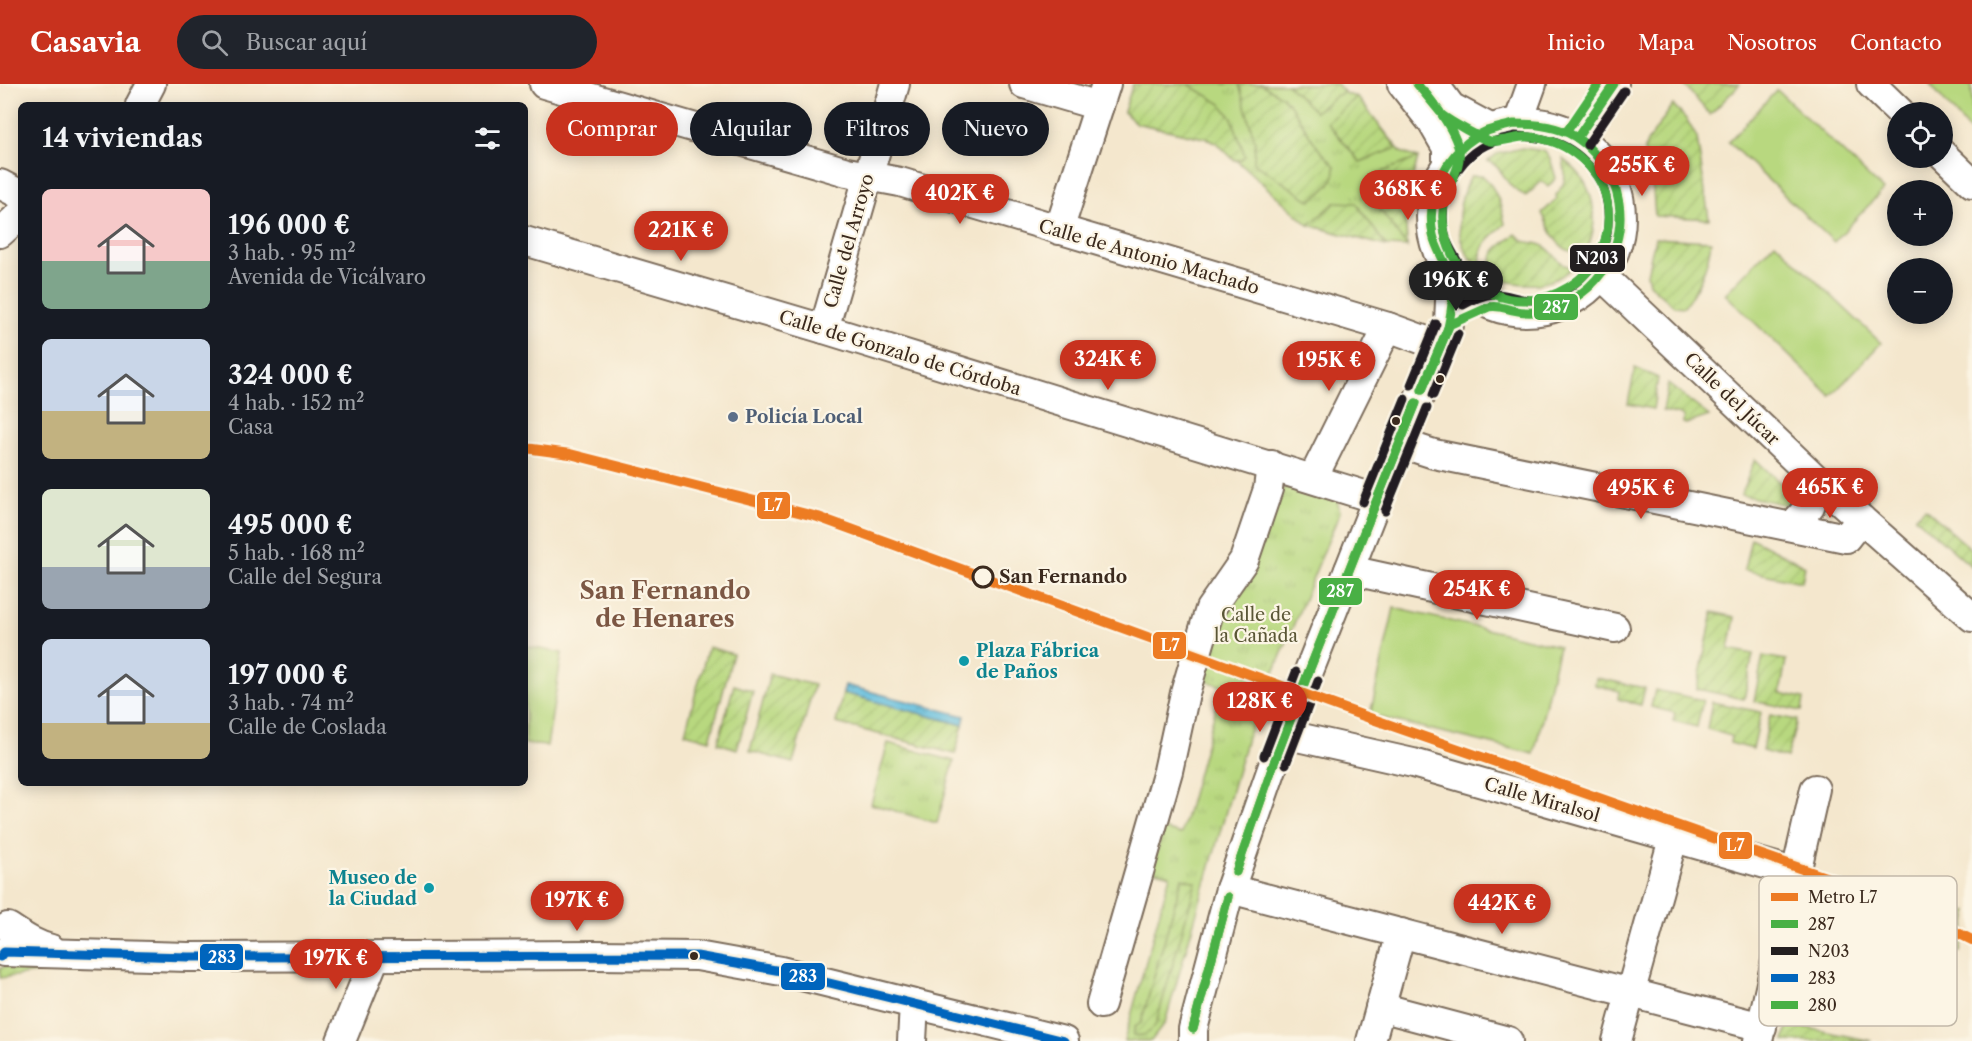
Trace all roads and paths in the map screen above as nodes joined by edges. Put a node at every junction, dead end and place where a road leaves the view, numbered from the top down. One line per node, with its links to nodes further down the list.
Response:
1 (151, 84): 11 (street)
2 (544, 84): 17 (street, Calle de Antonio Machado)
3 (895, 84): 17 (street, Calle del Arroyo)
4 (1024, 84): 10 (street)
5 (1402, 84): 15 (street)
6 (1434, 84): 13 (street)
7 (1532, 84): 13 (street)
8 (1614, 84): 14 (street)
9 (1871, 84): 12 (street)
10 (1102, 95): 22 (street)
11 (142, 102)
12 (1890, 102)
13 (1505, 126): 14 (street); 15 (street)
14 (1577, 138): 26 (street)
15 (1448, 164): 25 (street)
16 (1953, 165): 18 (street)
17 (868, 175): 22 (street, Calle de Antonio Machado); 29 (street, Calle del Arroyo)
18 (1972, 183)
19 (0, 184): 20 (street)
20 (18, 193)
21 (18, 217): 23 (street)
22 (1059, 230): 28 (street, Calle de Antonio Machado)
23 (0, 233)
24 (528, 242): 29 (street, Calle de Gonzalo de Córdoba)
25 (1451, 275): 27 (street); 30 (street)
26 (1601, 276): 27 (street); 34 (street, Calle del Júcar)
27 (1493, 306): 30 (street)
28 (1388, 327): 30 (street, Calle de Antonio Machado); 33 (street)
29 (824, 329): 32 (street, Calle de Gonzalo de Córdoba)
30 (1445, 335): 31 (street)
31 (1400, 443): 35 (street); 37 (street)
32 (1271, 465): 33 (street, Calle de Gonzalo de Córdoba); 52 (street)
33 (1313, 478): 35 (street, Calle de Gonzalo de Córdoba)
34 (1820, 482): 36 (street, Calle del Júcar); 37 (street)
35 (1377, 499): 38 (street)
36 (1861, 519): 37 (street); 39 (street, Calle del Júcar)
37 (1792, 526)
38 (1349, 570): 40 (street); 41 (street)
39 (1972, 617)
40 (1615, 628)
41 (1284, 734): 43 (street, Calle Miralsol); 46 (street)
42 (1815, 789): 44 (street)
43 (1673, 839): 44 (street, Calle Miralsol); 50 (street)
44 (1797, 873): 45 (street)
45 (1796, 876)
46 (1230, 889): 47 (street); 58 (street)
47 (1401, 933): 50 (street); 53 (street)
48 (3, 938): 49 (street)
49 (375, 957): 51 (street); 56 (street)
50 (1631, 992): 54 (street); 61 (street)
51 (914, 1004): 55 (street); 57 (street)
52 (1101, 1004)
53 (1380, 1007): 59 (street); 60 (street)
54 (1760, 1034)
55 (1053, 1040)
56 (341, 1041)
57 (912, 1041)
58 (1193, 1041)
59 (1371, 1041)
60 (1508, 1041)
61 (1617, 1041)

